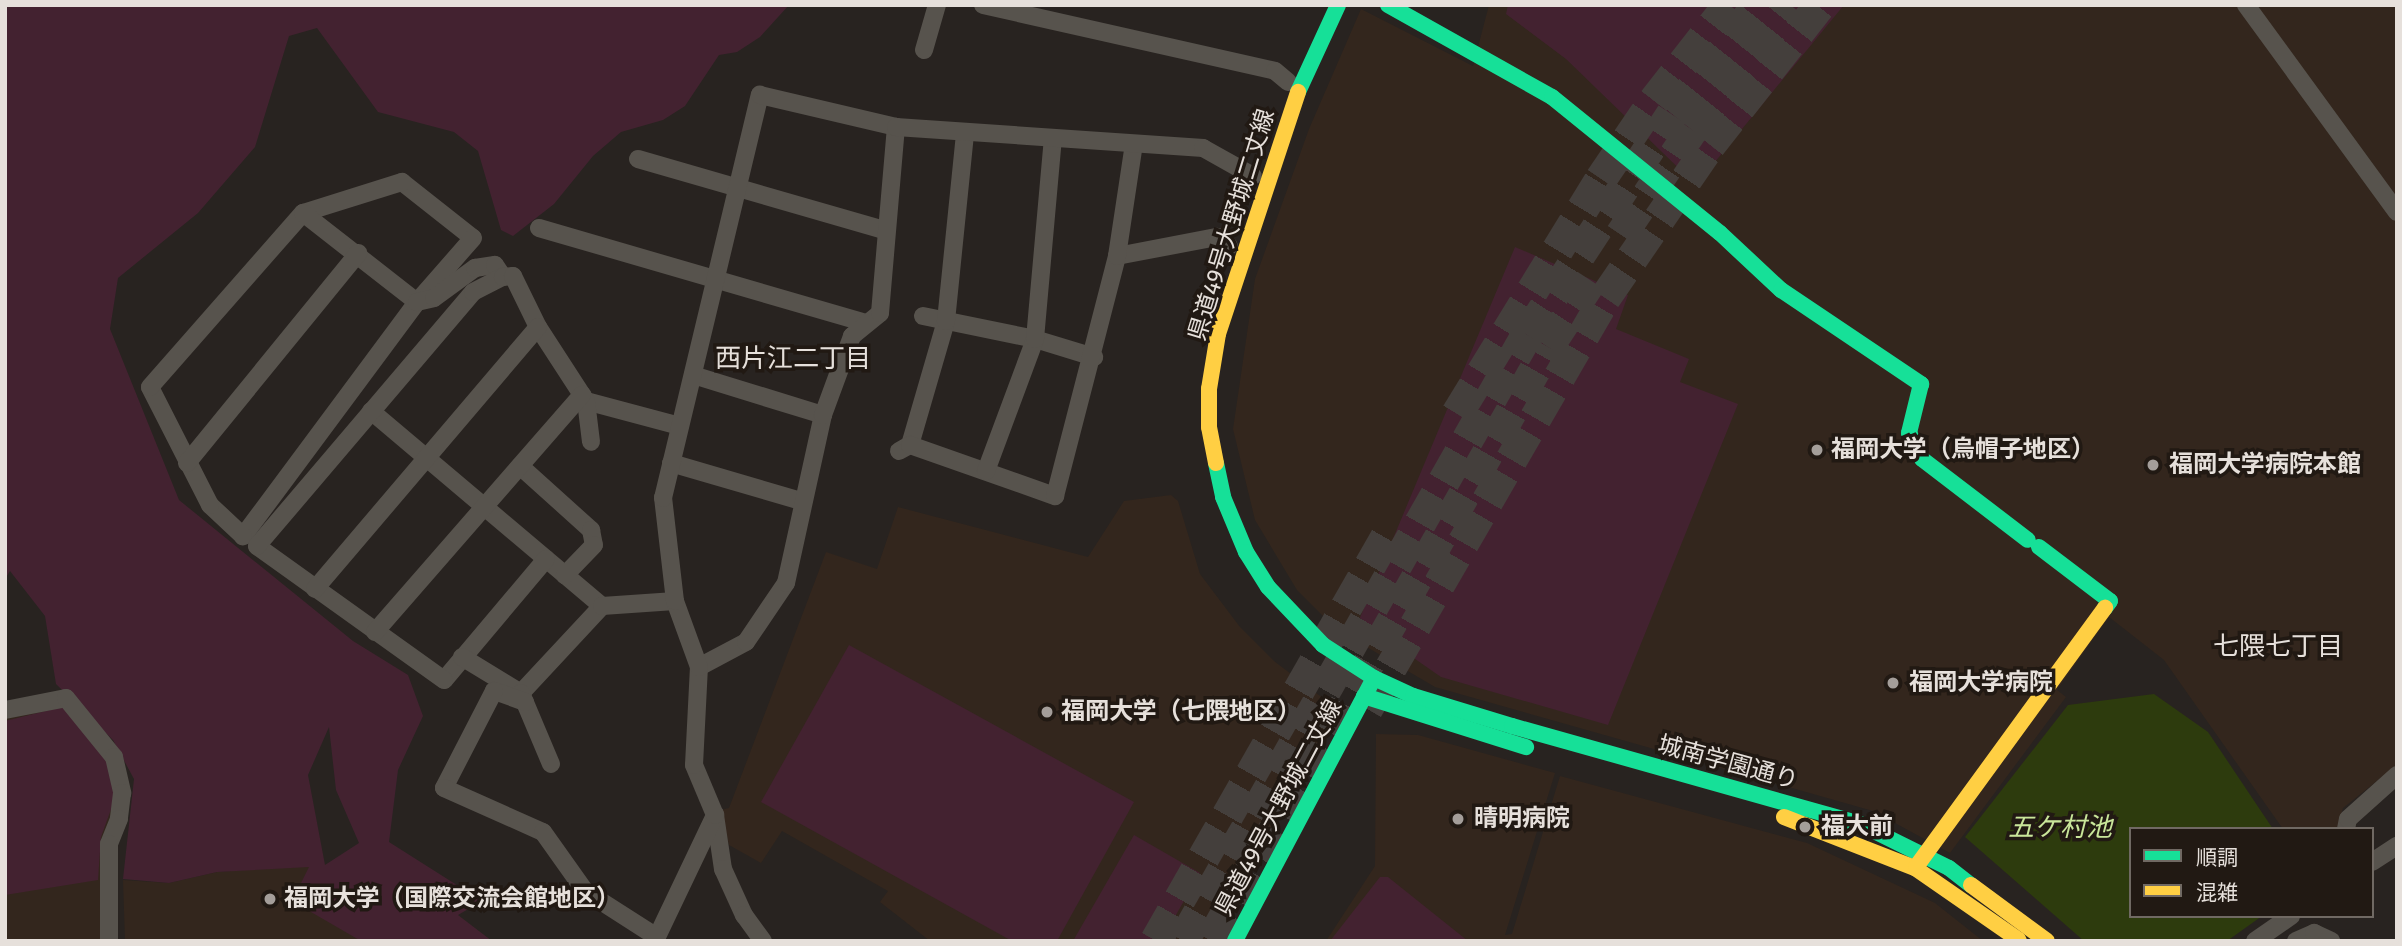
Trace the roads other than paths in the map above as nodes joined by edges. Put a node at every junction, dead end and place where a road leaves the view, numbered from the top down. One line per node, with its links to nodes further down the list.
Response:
1 (937, 5): 8 (street)
2 (983, 5): 7 (street)
3 (1320, 5): 9 (street, 県道49号大野城二丈線)
4 (1338, 5): 57 (street, 県道49号大野城二丈線)
5 (1388, 5): 67 (street)
6 (2246, 5): 17 (street)
7 (1036, 12): 9 (street)
8 (924, 50)
9 (1288, 82): 15 (street, 県道49号大野城二丈線)
10 (896, 127): 11 (street); 16 (street); 20 (street)
11 (965, 133): 12 (street); 30 (street)
12 (1053, 139): 13 (street); 33 (street)
13 (1133, 144): 15 (street); 23 (street)
14 (638, 159): 16 (street)
15 (1253, 176): 21 (street, 県道49号大野城二丈線)
16 (737, 191): 20 (street); 26 (street)
17 (2397, 212)
18 (303, 213): 22 (street); 27 (street); 42 (street)
19 (539, 228): 26 (street)
20 (884, 230): 31 (street)
21 (1229, 246): 23 (street); 24 (street, 県道49号大野城二丈線)
22 (358, 253): 27 (street); 42 (street)
23 (1117, 256): 34 (street)
24 (1220, 270)
25 (503, 277): 27 (street); 32 (street); 37 (street)
26 (716, 281): 31 (street); 35 (street)
27 (417, 302): 42 (street)
28 (923, 316): 30 (street)
29 (1205, 316): 56 (street, 県道49号大野城二丈線)
30 (946, 321): 33 (street); 45 (street)
31 (866, 323): 38 (street)
32 (538, 327): 36 (street); 41 (street)
33 (1035, 339): 34 (street); 45 (street)
34 (1094, 357): 45 (street)
35 (693, 375): 38 (street); 39 (street)
36 (584, 398): 39 (street); 40 (street); 44 (street)
37 (371, 411): 41 (street); 50 (street)
38 (823, 415): 46 (street)
39 (680, 426): 43 (street)
40 (591, 442)
41 (427, 458): 47 (street); 50 (street)
42 (187, 463)
43 (671, 463): 46 (street); 51 (street)
44 (520, 466): 47 (street); 49 (street)
45 (986, 471)
46 (801, 501): 55 (street)
47 (485, 507): 48 (street); 53 (street)
48 (546, 559): 49 (street); 54 (street)
49 (565, 575): 52 (street)
50 (315, 589): 53 (street)
51 (675, 601): 52 (street); 55 (street)
52 (603, 606): 60 (street)
53 (375, 632): 54 (street)
54 (463, 657): 60 (street)
55 (699, 667): 64 (street)
56 (1331, 672)
57 (1374, 678): 59 (street, 県道49号大野城二丈線); 67 (street, 城南学園通り)
58 (1346, 684): 59 (street, 県道49号大野城二丈線)
59 (1364, 696): 69 (street, 城南学園通り); 74 (street, 県道49号大野城二丈線)
60 (523, 698): 62 (street); 71 (street)
61 (5, 710): 72 (street)
62 (551, 764)
63 (2396, 777): 65 (street)
64 (715, 815): 71 (street); 73 (street)
65 (2346, 827)
66 (2397, 846): 68 (street)
67 (1925, 854): 69 (street); 76 (street, 城南学園通り)
68 (2374, 861)
69 (1915, 868): 75 (street, 城南学園通り)
70 (2288, 918): 77 (street)
71 (656, 939)
72 (108, 941)
73 (763, 941)
74 (1235, 941)
75 (2020, 941)
76 (2047, 941)
77 (2255, 941)
78 (2296, 941): 79 (street)
79 (2331, 941)

